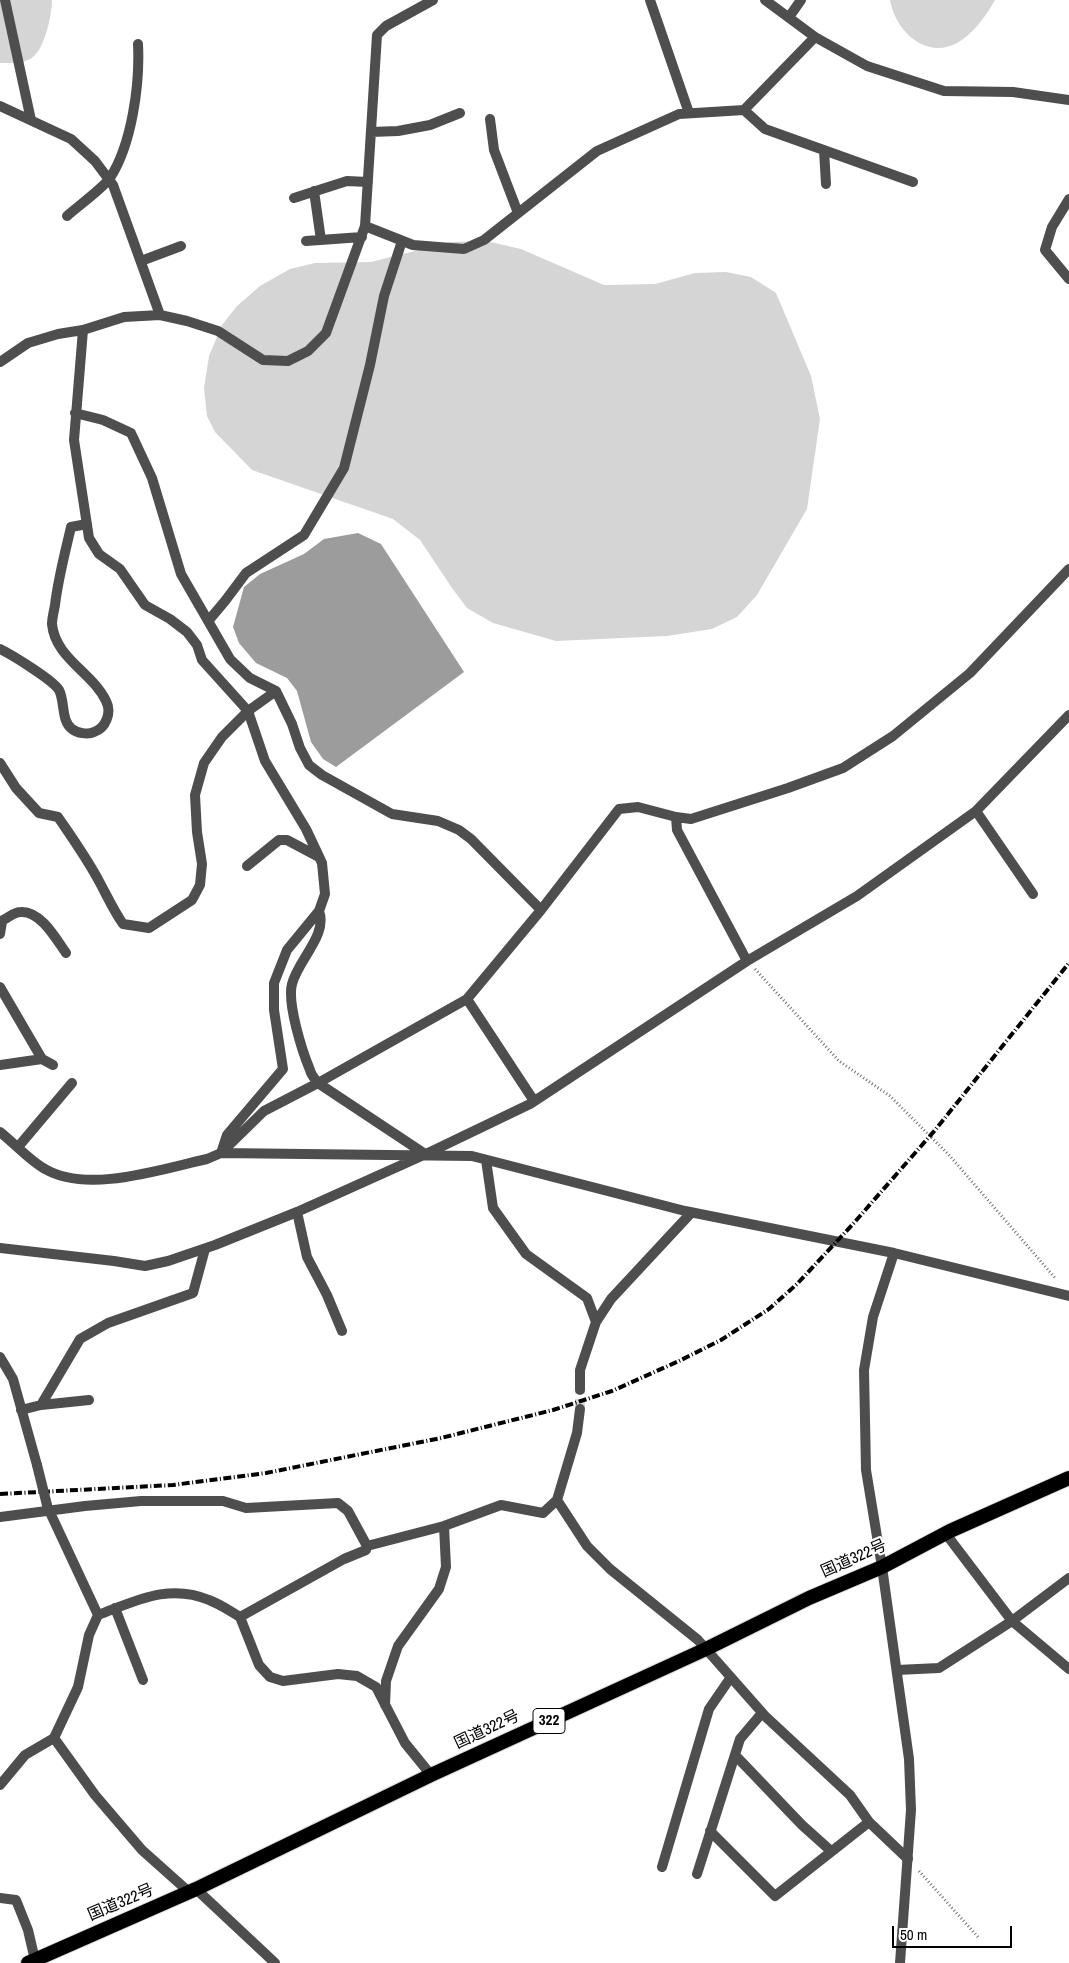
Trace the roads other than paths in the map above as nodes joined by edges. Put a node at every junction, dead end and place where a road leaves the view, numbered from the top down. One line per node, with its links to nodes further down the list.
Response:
1 (5, 0): 15 (street)
2 (433, 0): 16 (street)
3 (650, 0): 13 (street)
4 (765, 0): 6 (street)
5 (801, 0): 6 (street)
6 (788, 17): 7 (street)
7 (815, 37): 9 (street); 11 (street)
8 (138, 44): 18 (street)
9 (1069, 100)
10 (0, 106): 15 (street)
11 (744, 110): 13 (street); 17 (street)
12 (460, 113): 16 (street)
13 (689, 113): 25 (street)
14 (490, 118): 25 (street)
15 (31, 120): 18 (street)
16 (371, 132): 19 (street)
17 (824, 150): 20 (street); 21 (street)
18 (109, 179): 26 (street); 33 (street)
19 (368, 182): 22 (street); 27 (street)
20 (913, 182)
21 (826, 184)
22 (314, 191): 23 (street); 29 (street)
23 (294, 198)
24 (1069, 199): 34 (street)
25 (518, 213): 31 (street)
26 (67, 216)
27 (365, 226): 28 (street); 31 (street)
28 (362, 237): 29 (street); 35 (street)
29 (321, 240): 30 (street)
30 (306, 241)
31 (402, 241): 41 (street)
32 (182, 246): 33 (street)
33 (141, 261): 35 (street)
34 (1069, 279)
35 (160, 316): 36 (street)
36 (83, 330): 37 (street); 38 (street)
37 (0, 362)
38 (75, 413): 39 (street); 41 (street)
39 (87, 524): 42 (street); 44 (street)
40 (1069, 570): 48 (street)
41 (209, 620): 43 (street)
42 (0, 649)
43 (276, 691): 44 (street); 52 (street)
44 (248, 711): 46 (street); 49 (street)
45 (1069, 715): 47 (street)
46 (0, 762)
47 (976, 811): 51 (street); 57 (street)
48 (676, 817): 52 (street); 57 (street)
49 (319, 857): 50 (street); 53 (street)
50 (247, 866)
51 (1032, 894)
52 (540, 910): 59 (street)
53 (319, 911): 64 (street); 68 (street)
54 (1, 921): 55 (street); 56 (street)
55 (0, 934)
56 (66, 953)
57 (747, 961): 65 (street)
58 (0, 987): 60 (street)
59 (467, 999): 64 (street); 65 (street)
60 (42, 1059): 61 (street); 62 (street)
61 (0, 1065)
62 (53, 1065)
63 (72, 1083): 67 (street)
64 (318, 1083): 68 (street); 69 (street)
65 (534, 1101): 69 (street)
66 (0, 1132): 67 (street)
67 (18, 1147): 68 (street)
68 (221, 1153): 69 (street)
69 (426, 1154): 70 (street); 71 (street)
70 (486, 1160): 72 (street); 77 (street)
71 (297, 1212): 74 (street); 78 (street)
72 (691, 1213): 75 (street); 77 (street)
73 (0, 1248): 74 (street)
74 (205, 1248): 82 (street)
75 (894, 1252): 76 (street); 92 (street)
76 (1069, 1296)
77 (596, 1322): 80 (street)
78 (342, 1331)
79 (0, 1357): 84 (street)
80 (580, 1390)
81 (90, 1400): 82 (street)
82 (41, 1405): 84 (street)
83 (580, 1409): 86 (street)
84 (22, 1410): 87 (street, bridge)
85 (1069, 1478): 90 (highway, 国道322号 / 322)
86 (557, 1500): 89 (street); 98 (street)
87 (48, 1508): 88 (street); 91 (street); 95 (street)
88 (0, 1518)
89 (444, 1526): 91 (street); 103 (street)
90 (946, 1534): 92 (highway, 国道322号 / 322); 97 (street)
91 (367, 1546): 96 (street)
92 (882, 1567): 98 (highway, 国道322号 / 322); 100 (street)
93 (1069, 1578): 97 (street)
94 (116, 1608): 95 (street); 96 (street); 102 (street)
95 (98, 1615): 105 (street)
96 (240, 1617): 103 (street)
97 (1012, 1621): 99 (street); 100 (street)
98 (706, 1649): 101 (street); 107 (highway, 国道322号 / 322)
99 (1069, 1669)
100 (897, 1670): 112 (street)
101 (731, 1677): 104 (street); 113 (street)
102 (143, 1680)
103 (385, 1706): 107 (street)
104 (762, 1713): 106 (street); 109 (street)
105 (54, 1738): 108 (street); 115 (street)
106 (735, 1755): 110 (street); 111 (street)
107 (431, 1775): 115 (highway, 国道322号 / 322)
108 (0, 1785)
109 (869, 1822): 111 (street); 112 (street)
110 (710, 1831): 111 (street); 114 (street)
111 (831, 1851)
112 (908, 1859): 119 (street)
113 (662, 1867)
114 (697, 1874)
115 (192, 1891): 117 (highway, 国道322号 / 322); 118 (street)
116 (0, 1898): 117 (street)
117 (31, 1961)
118 (275, 1963)
119 (900, 1963)

